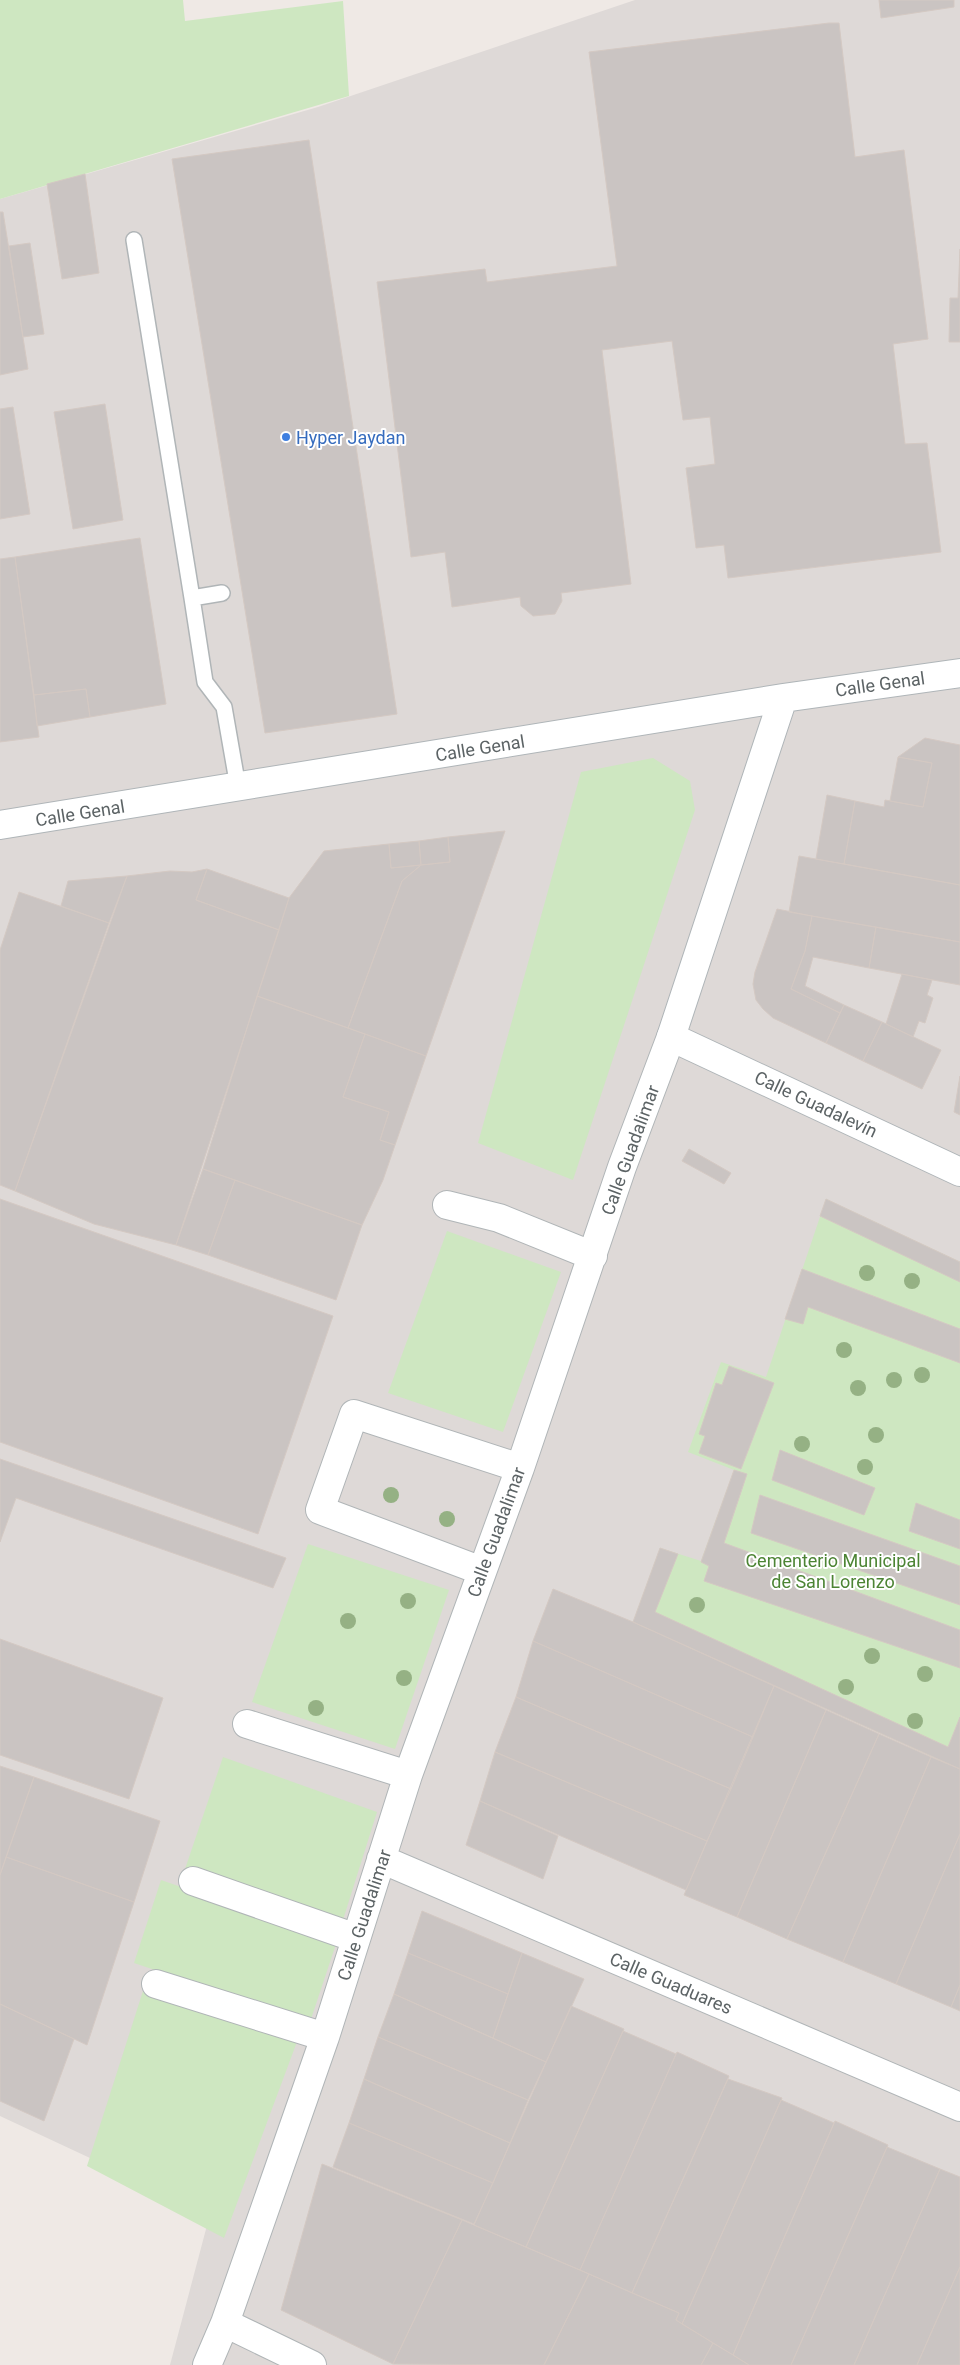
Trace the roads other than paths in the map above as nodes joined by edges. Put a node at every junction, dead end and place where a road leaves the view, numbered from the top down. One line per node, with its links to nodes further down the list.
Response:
1 (134, 240): 3 (lane)
2 (222, 593): 3 (lane)
3 (192, 598): 6 (lane)
4 (960, 673): 5 (street, Calle Genal)
5 (783, 698): 6 (street, Calle Genal); 8 (street, Calle Guadalimar)
6 (238, 788): 7 (street, Calle Genal)
7 (0, 825)
8 (671, 1037): 9 (street, Calle Guadalevín); 11 (street, Calle Guadalimar)
9 (960, 1172)
10 (447, 1205): 11 (street)
11 (593, 1256): 12 (street, Calle Guadalimar)
12 (520, 1468): 13 (street, Calle Guadalimar); 13 (street)
13 (482, 1571): 15 (street, Calle Guadalimar)
14 (247, 1724): 15 (street)
15 (408, 1775): 16 (street, Calle Guadalimar)
16 (382, 1859): 18 (street, Calle Guadalimar); 21 (street, Calle Guaduares)
17 (193, 1881): 18 (street)
18 (356, 1938): 20 (street, Calle Guadalimar)
19 (156, 1984): 20 (street)
20 (325, 2037): 22 (street, Calle Guadalimar)
21 (960, 2107)
22 (225, 2323): 23 (street, Calle Guadalimar); 24 (street)
23 (208, 2365)
24 (312, 2365)

